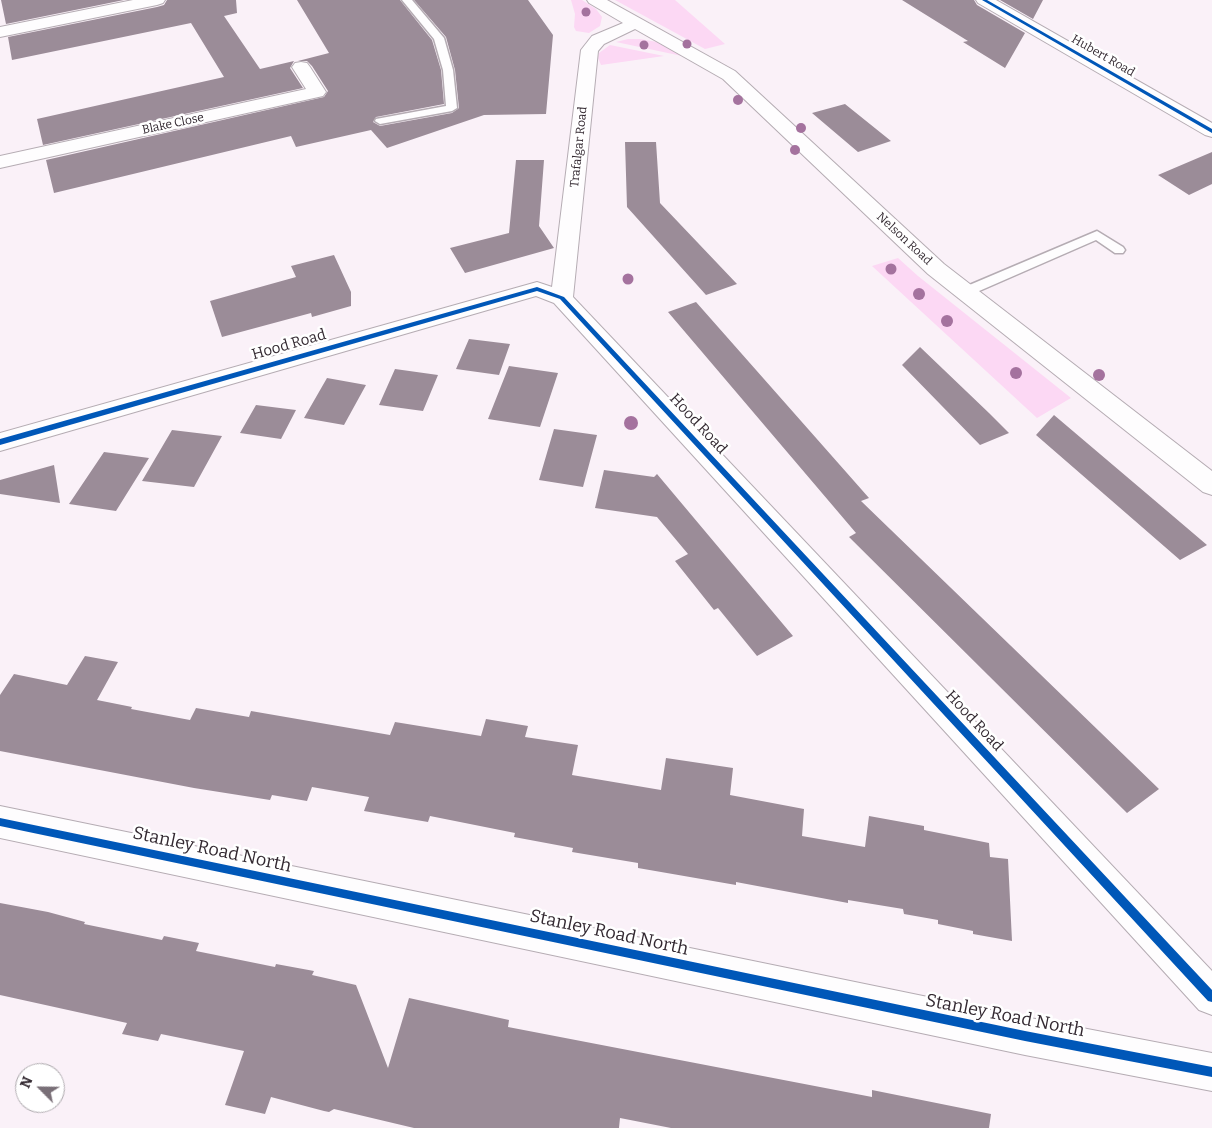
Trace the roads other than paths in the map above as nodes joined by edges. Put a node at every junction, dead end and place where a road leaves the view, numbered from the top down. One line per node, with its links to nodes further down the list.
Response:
1 (157, 0): 6 (street)
2 (595, 0): 5 (street, Nelson Road)
3 (984, 0): 9 (street, Hubert Road)
4 (412, 2): 8 (lane)
5 (636, 23): 12 (street, Nelson Road); 13 (street, Trafalgar Road)
6 (0, 32)
7 (301, 67): 10 (street, Blake Close)
8 (380, 120)
9 (1212, 131)
10 (0, 162)
11 (1119, 250): 12 (lane)
12 (965, 292): 15 (street, Nelson Road)
13 (562, 298): 14 (street, Hood Road); 17 (street, Hood Road)
14 (0, 442)
15 (1212, 485)
16 (0, 822): 18 (street, Stanley Road North)
17 (1212, 998)
18 (1212, 1072)

